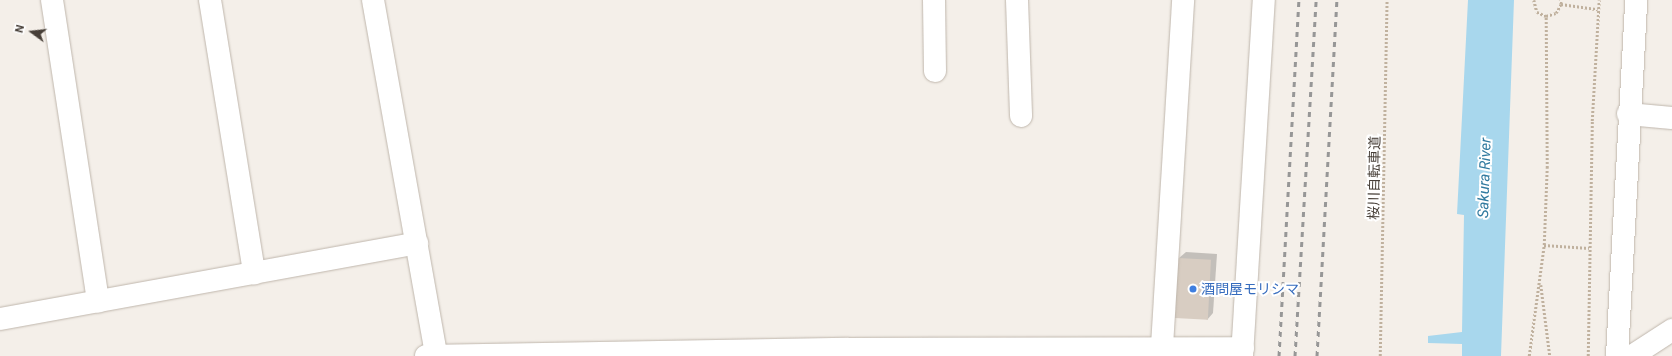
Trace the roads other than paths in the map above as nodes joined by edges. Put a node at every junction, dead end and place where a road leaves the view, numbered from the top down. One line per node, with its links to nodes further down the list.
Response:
1 (52, 0): 15 (street)
2 (210, 0): 14 (street)
3 (373, 0): 13 (street)
4 (934, 0): 9 (street)
5 (1017, 0): 11 (street)
6 (1183, 0): 18 (street)
7 (1264, 0): 19 (street)
8 (1636, 0): 10 (street)
9 (935, 71)
10 (1628, 114): 12 (street); 21 (street)
11 (1021, 116)
12 (1672, 118)
13 (417, 243): 14 (street); 20 (street)
14 (254, 273): 15 (street)
15 (98, 302): 16 (street)
16 (0, 319)
17 (1672, 330): 22 (street)
18 (1162, 346): 19 (street); 20 (street)
19 (1242, 352)
20 (431, 355)
21 (1617, 356)
22 (1632, 356)

